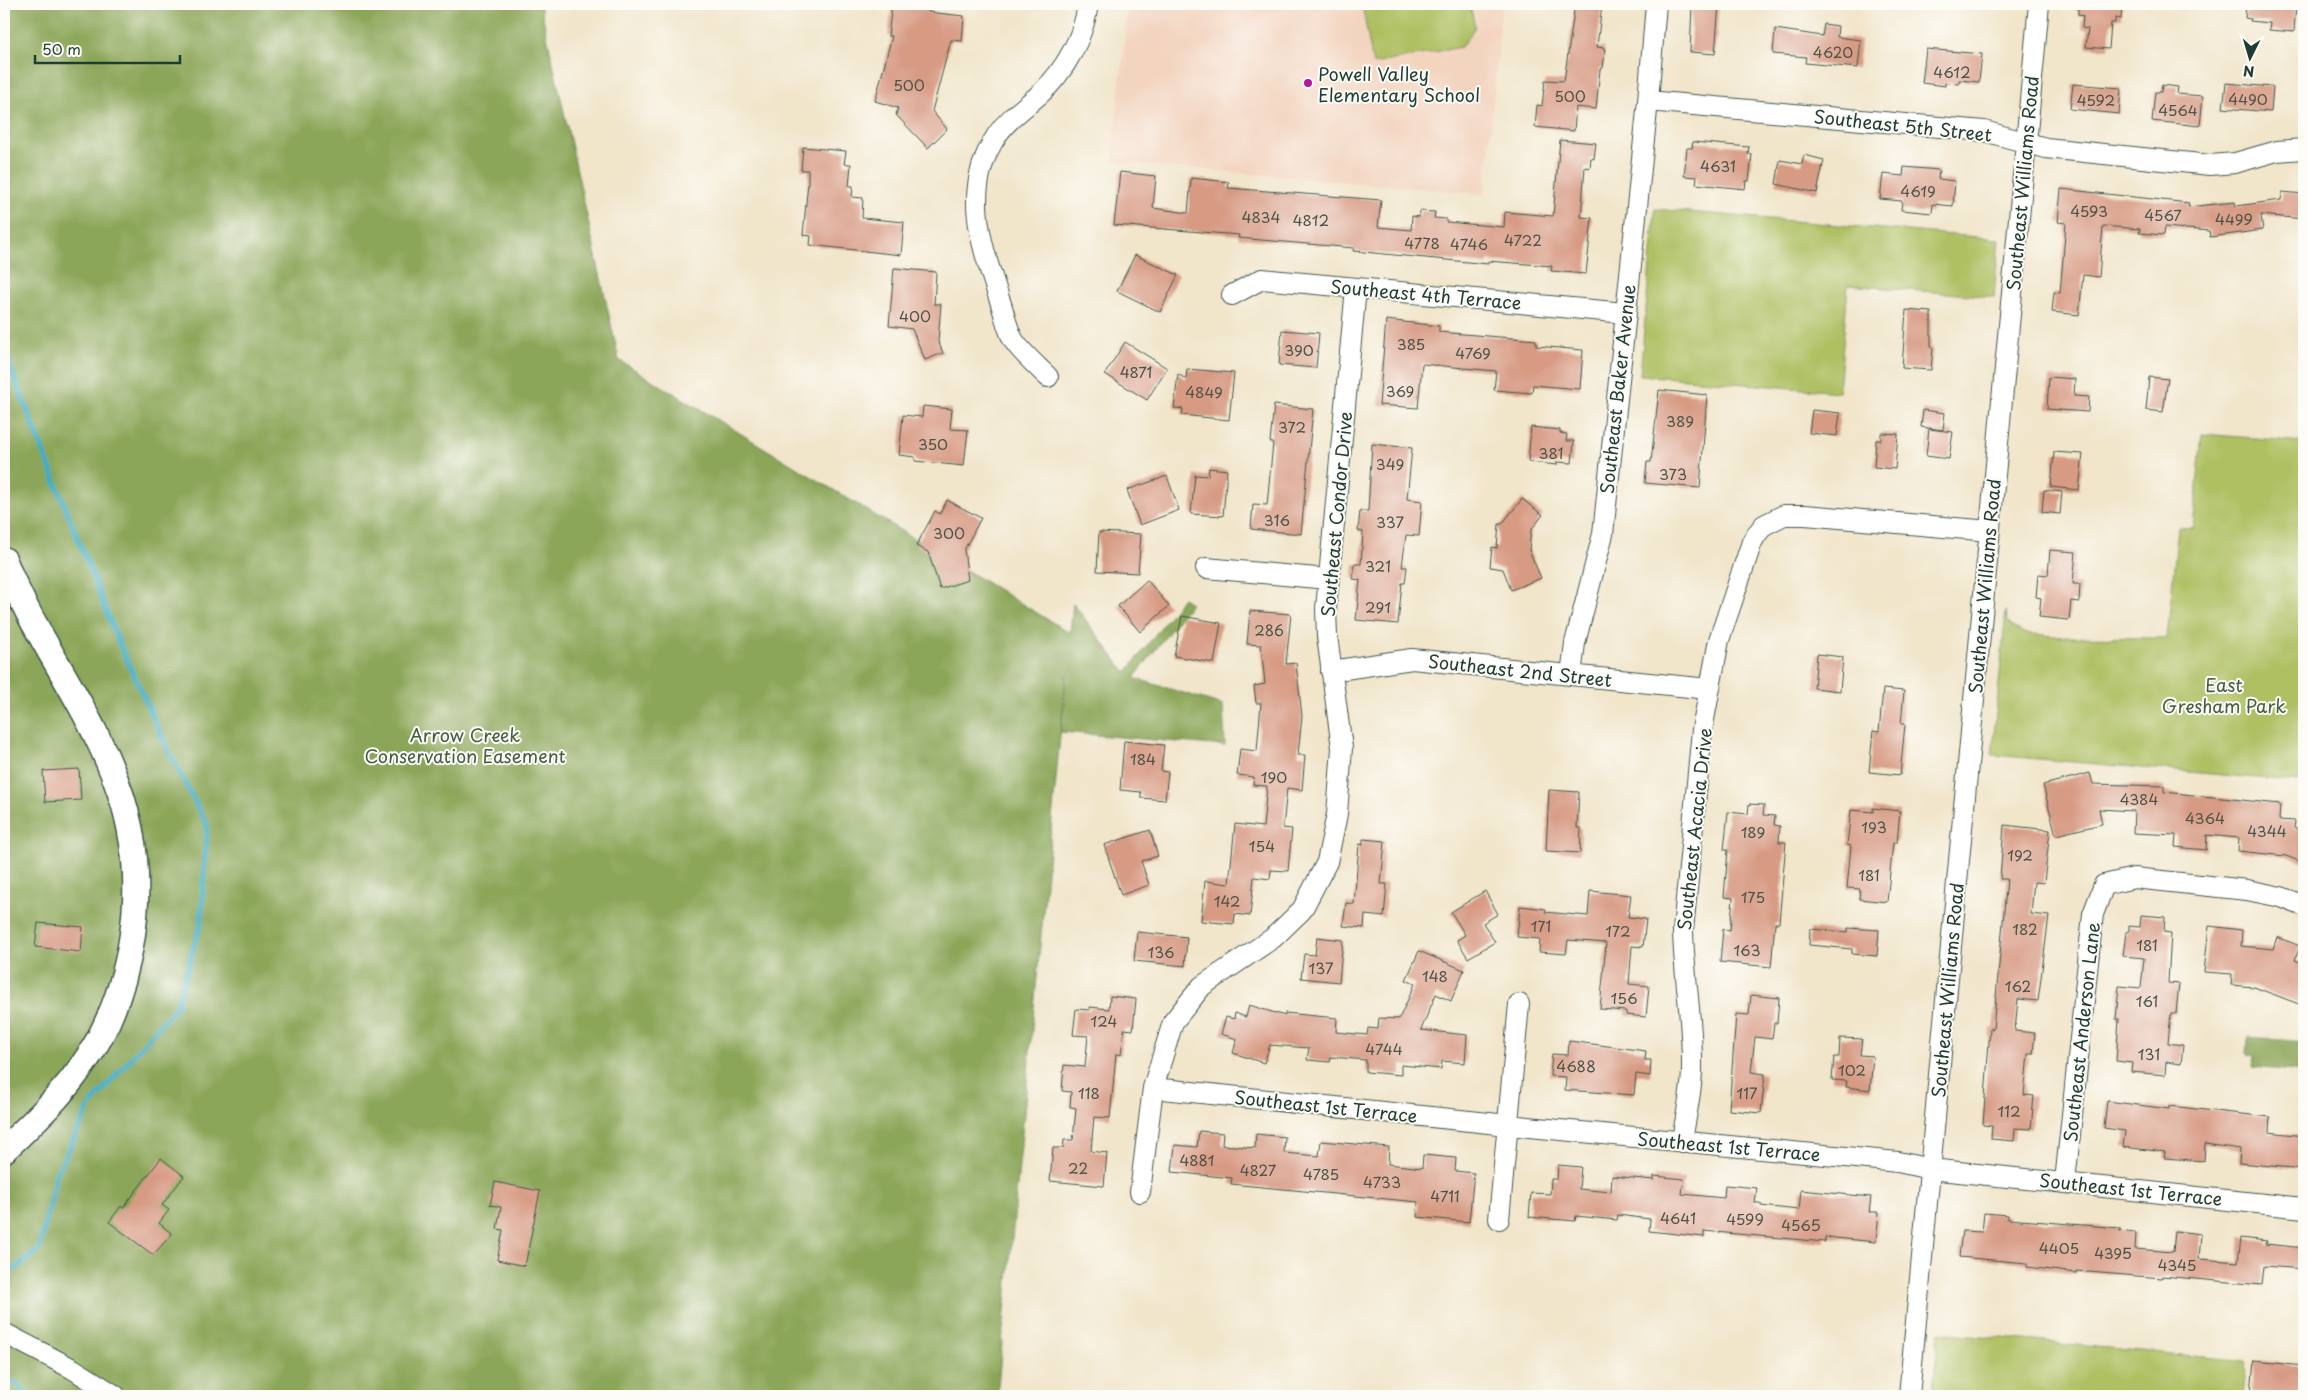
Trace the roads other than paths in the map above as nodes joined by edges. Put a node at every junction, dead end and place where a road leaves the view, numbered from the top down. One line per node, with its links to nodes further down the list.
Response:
1 (1088, 4): 10 (street)
2 (1656, 4): 4 (street, Southeast Baker Avenue)
3 (2039, 4): 5 (street, Southeast Williams Road)
4 (1648, 101): 5 (street, Southeast 5th Street); 9 (street, Southeast Baker Avenue)
5 (2026, 143): 6 (street, Southeast 5th Street); 11 (street, Southeast Williams Road)
6 (2304, 149)
7 (1356, 288): 8 (street, Southeast 4th Terrace); 9 (street, Southeast 4th Terrace); 14 (street, Southeast Condor Drive)
8 (1232, 295)
9 (1624, 313): 16 (street, Southeast Baker Avenue)
10 (1048, 377)
11 (1990, 531): 17 (street, Southeast Acacia Drive); 24 (street, Southeast Williams Road)
12 (4, 560): 23 (main road)
13 (1206, 568): 14 (street)
14 (1328, 579): 15 (street, Southeast Condor Drive)
15 (1331, 671): 16 (street, Southeast 2nd Street); 20 (street, Southeast Condor Drive)
16 (1571, 675): 17 (street, Southeast 2nd Street)
17 (1709, 689): 22 (street, Southeast Acacia Drive)
18 (2304, 906): 25 (street, Southeast Anderson Lane)
19 (1519, 1004): 21 (street)
20 (1153, 1088): 21 (street, Southeast 1st Terrace); 26 (street, Southeast Condor Drive)
21 (1508, 1125): 22 (street, Southeast 1st Terrace); 28 (street)
22 (1682, 1142): 24 (street, Southeast 1st Terrace)
23 (4, 1150)
24 (1930, 1169): 25 (street, Southeast 1st Terrace); 31 (street, Southeast Williams Road)
25 (2066, 1182): 27 (street, Southeast 1st Terrace)
26 (1140, 1192)
27 (2304, 1208)
28 (1499, 1219)
29 (4, 1333): 30 (street)
30 (116, 1396)
31 (1909, 1396)

